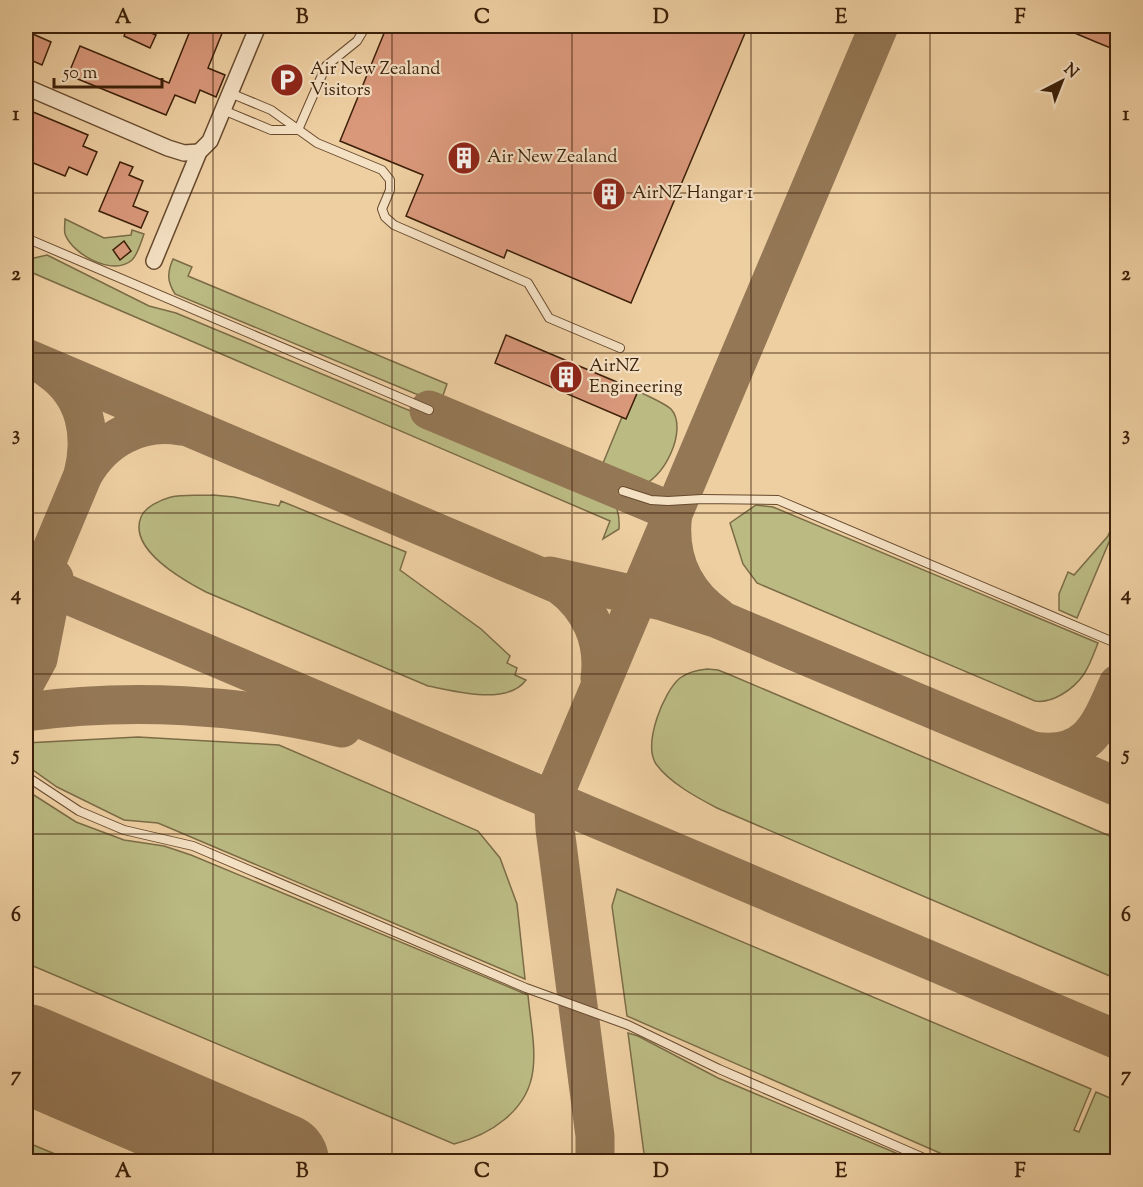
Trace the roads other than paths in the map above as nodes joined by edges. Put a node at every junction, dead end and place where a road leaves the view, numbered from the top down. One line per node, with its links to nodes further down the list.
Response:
1 (258, 26): 4 (street)
2 (366, 26): 6 (lane)
3 (26, 87): 7 (street)
4 (230, 93): 5 (street); 6 (lane)
5 (223, 110): 6 (lane); 7 (street)
6 (298, 130): 10 (lane)
7 (199, 152): 9 (street)
8 (26, 238): 11 (lane)
9 (153, 261)
10 (620, 348)
11 (429, 410)
12 (623, 491): 13 (lane)
13 (1118, 644)
14 (26, 776): 15 (lane)
15 (933, 1161)

